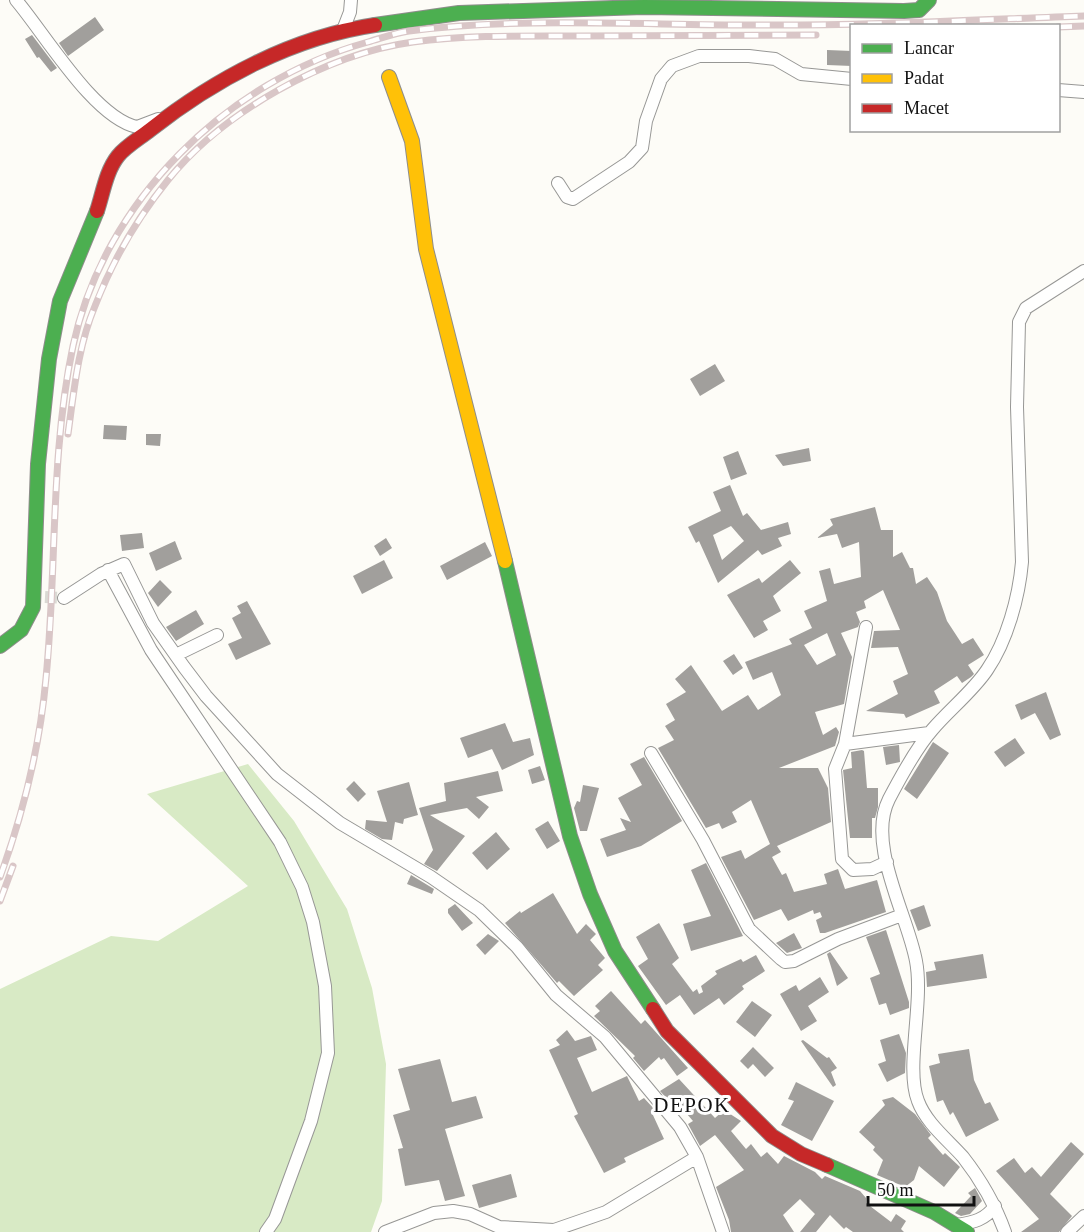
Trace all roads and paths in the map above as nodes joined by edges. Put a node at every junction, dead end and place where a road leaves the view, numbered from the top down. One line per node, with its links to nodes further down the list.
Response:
1 (16, 0): 9 (street)
2 (351, 0): 4 (street)
3 (929, 0): 4 (street)
4 (343, 30): 9 (street)
5 (389, 77): 26 (street)
6 (850, 79): 10 (street)
7 (1060, 90): 8 (street)
8 (1084, 92)
9 (177, 109): 16 (street)
10 (558, 183)
11 (1084, 271): 18 (street)
12 (108, 570): 13 (street); 17 (street); 27 (street)
13 (64, 597)
14 (866, 627): 19 (street)
15 (217, 635): 17 (street)
16 (0, 646)
17 (178, 654): 23 (street)
18 (929, 733): 19 (street); 21 (street)
19 (845, 744): 21 (street)
20 (651, 753): 22 (street)
21 (887, 862): 22 (street)
22 (902, 915): 24 (street)
23 (697, 1157): 28 (street); 29 (street)
24 (995, 1206): 26 (street); 30 (street)
25 (1084, 1216): 31 (street)
26 (962, 1229)
27 (266, 1232)
28 (385, 1232)
29 (723, 1232)
30 (1005, 1232)
31 (1067, 1232)

